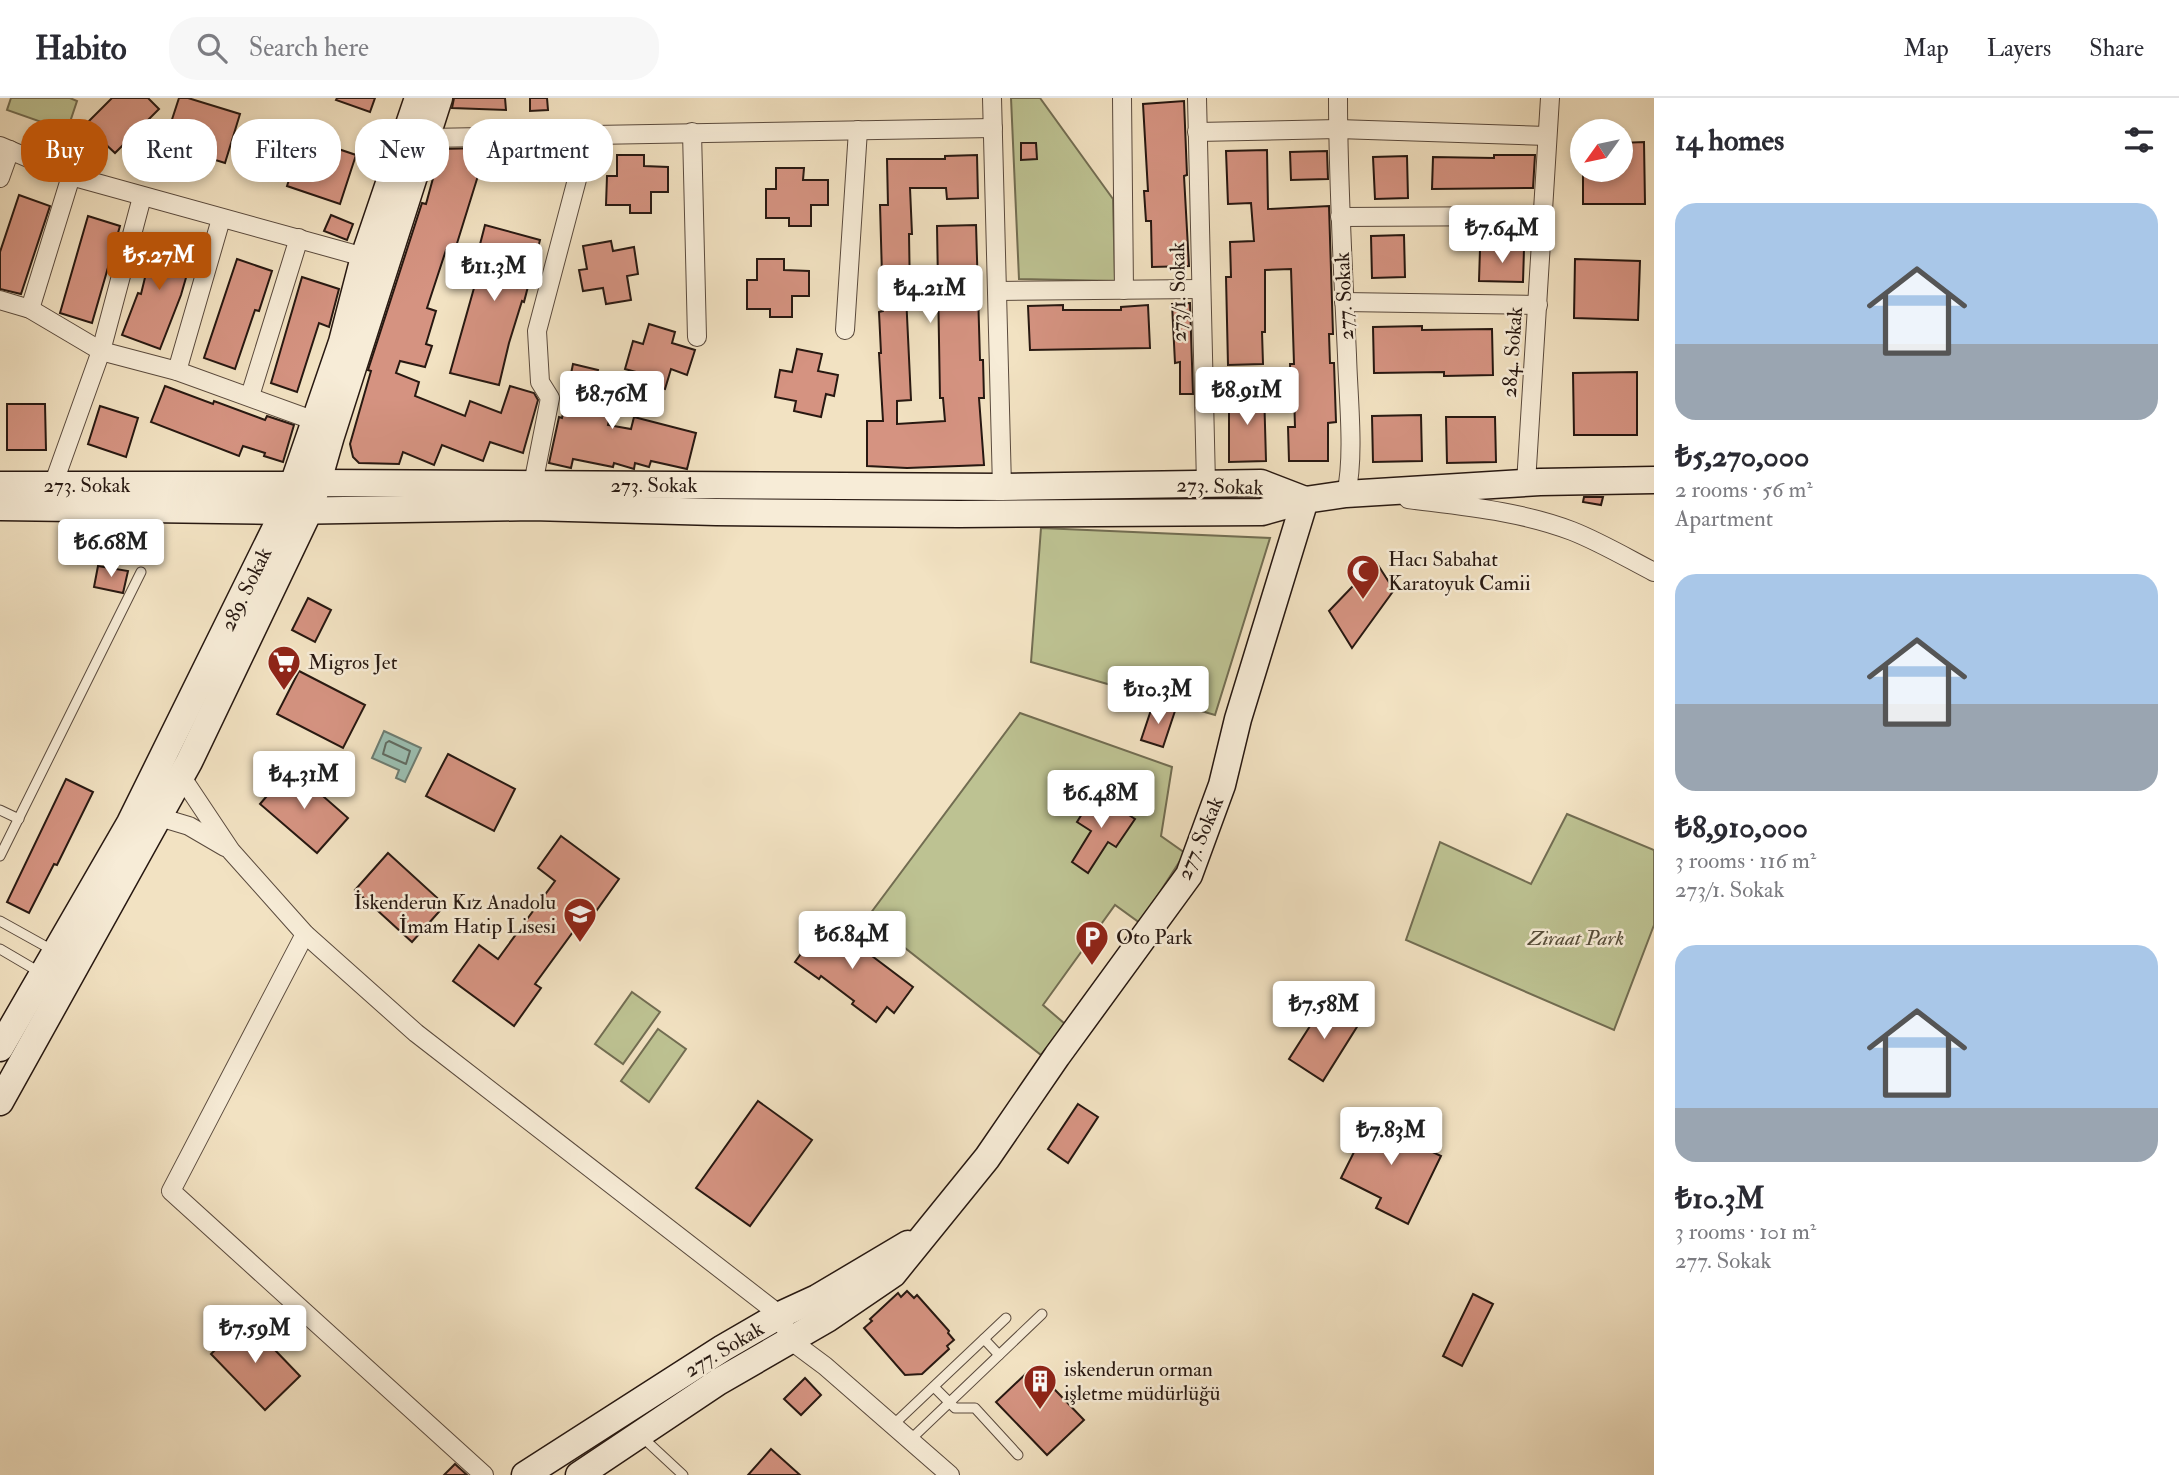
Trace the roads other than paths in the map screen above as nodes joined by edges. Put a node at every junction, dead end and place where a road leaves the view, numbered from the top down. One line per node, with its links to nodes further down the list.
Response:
1 (418, 98): 8 (street, 289. Sokak)
2 (439, 98): 9 (street)
3 (992, 98): 10 (street)
4 (1122, 98): 31 (street)
5 (1197, 98): 14 (street, 273/1. Sokak)
6 (1338, 98): 11 (street, 277. Sokak)
7 (1550, 98): 16 (street, 284. Sokak)
8 (417, 119)
9 (427, 119)
10 (993, 128): 12 (street); 32 (street)
11 (1338, 128): 14 (street); 16 (street); 26 (street, 277. Sokak)
12 (858, 130): 13 (street); 37 (street)
13 (692, 132): 15 (street); 38 (street)
14 (1196, 132): 30 (street, 273/1. Sokak)
15 (613, 134)
16 (1547, 136): 25 (street, 284. Sokak)
17 (5, 148): 18 (street)
18 (0, 178)
19 (69, 182): 36 (street)
20 (91, 182): 24 (street)
21 (397, 182): 29 (street, 289. Sokak)
22 (404, 182): 45 (street)
23 (576, 182): 46 (street)
24 (142, 197): 27 (street); 39 (street)
25 (1544, 216): 26 (street); 35 (street, 284. Sokak)
26 (1340, 218): 34 (street, 277. Sokak)
27 (221, 219): 28 (street); 40 (street)
28 (299, 238): 29 (street); 41 (street)
29 (364, 257): 42 (street, 289. Sokak)
30 (1200, 289): 31 (street); 47 (street, 273/1. Sokak)
31 (1124, 290): 32 (street)
32 (997, 291): 50 (street)
33 (0, 300): 36 (street)
34 (1344, 302): 35 (street); 51 (street, 277. Sokak)
35 (1538, 305): 44 (street, 284. Sokak)
36 (30, 309): 39 (street)
37 (845, 330)
38 (697, 337)
39 (102, 351): 40 (street); 49 (street)
40 (177, 371): 41 (street)
41 (250, 396): 42 (street)
42 (315, 421): 45 (street, 289. Sokak)
43 (1654, 480): 44 (street, 273. Sokak)
44 (1526, 483): 51 (street, 273. Sokak)
45 (305, 484): 46 (street, 273. Sokak); 49 (street, 273. Sokak); 54 (street, 289. Sokak)
46 (533, 484): 50 (street, 273. Sokak)
47 (1206, 484): 50 (street, 273. Sokak); 52 (street, 273. Sokak)
48 (0, 485): 49 (street, 273. Sokak)
49 (53, 485)
50 (1002, 487)
51 (1356, 494): 52 (street, 273. Sokak); 56 (street, 273. Sokak)
52 (1305, 500): 54 (street, 273. Sokak); 69 (street, 277. Sokak)
53 (0, 507): 54 (street, 273. Sokak)
54 (297, 510): 57 (street); 66 (street, 289. Sokak)
55 (141, 572): 60 (lane)
56 (1654, 572)
57 (181, 776): 59 (street); 61 (street)
58 (0, 810): 60 (lane)
59 (159, 817): 61 (street); 66 (street)
60 (19, 819): 62 (lane)
61 (231, 851): 64 (street)
62 (0, 856)
63 (0, 921): 66 (lane)
64 (305, 934): 71 (street); 82 (street)
65 (0, 950): 66 (lane)
66 (60, 970): 67 (street, 289. Sokak); 68 (street)
67 (0, 1048)
68 (0, 1102)
69 (928, 1232): 71 (street, 277. Sokak); 74 (street, 277. Sokak)
70 (1042, 1314): 75 (lane)
71 (780, 1315): 74 (street); 83 (street, 277. Sokak)
72 (1006, 1318): 73 (lane)
73 (984, 1339): 75 (lane); 76 (lane)
74 (790, 1340): 78 (street); 79 (street, 277. Sokak)
75 (999, 1355): 77 (lane)
76 (934, 1387): 77 (lane); 78 (lane)
77 (949, 1403): 80 (lane); 81 (lane)
78 (892, 1426): 80 (street)
79 (640, 1435): 84 (street, 277. Sokak); 85 (lane)
80 (909, 1441): 86 (street)
81 (1017, 1455)
82 (484, 1475)
83 (526, 1475)
84 (579, 1475)
85 (683, 1475)
86 (950, 1475)

